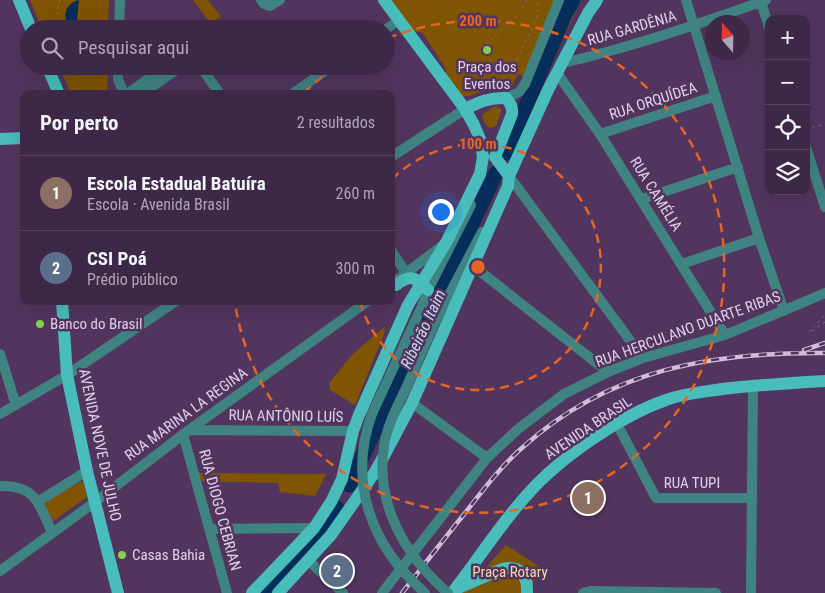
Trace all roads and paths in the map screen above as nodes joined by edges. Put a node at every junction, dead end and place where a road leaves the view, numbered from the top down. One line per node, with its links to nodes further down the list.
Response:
1 (20, 0): 14 (main road)
2 (60, 0): 15 (path)
3 (120, 0): 16 (street)
4 (261, 0): 5 (street)
5 (280, 0)
6 (384, 0): 17 (main road)
7 (527, 0): 8 (path)
8 (538, 0)
9 (559, 0): 34 (street)
10 (597, 0): 20 (main road)
11 (686, 0): 19 (street)
12 (763, 1): 13 (street); 19 (street, RUA GARDÊNIA)
13 (766, 15)
14 (28, 20)
15 (58, 20)
16 (119, 20)
17 (399, 20): 18 (street); 35 (main road)
18 (395, 23)
19 (694, 26): 20 (street, RUA GARDÊNIA); 33 (street)
20 (560, 68): 38 (street, RUA CAMÉLIA); 45 (main road)
21 (51, 75): 27 (main road)
22 (118, 75): 28 (street)
23 (153, 75): 29 (street)
24 (169, 75): 30 (street)
25 (206, 75): 31 (street)
26 (319, 75): 32 (street)
27 (58, 90)
28 (123, 90)
29 (131, 90)
30 (148, 90)
31 (217, 90)
32 (298, 90)
33 (716, 96): 38 (street, RUA ORQUÍDEA); 44 (street)
34 (506, 98): 35 (main road); 45 (main road)
35 (465, 109): 42 (street); 43 (main road)
36 (825, 124): 37 (path)
37 (810, 129)
38 (600, 134): 46 (street, RUA CAMÉLIA)
39 (20, 138): 40 (main road)
40 (0, 139)
41 (807, 150): 47 (street)
42 (395, 155)
43 (483, 156): 49 (main road); 49 (street)
44 (738, 167): 46 (street); 48 (street)
45 (506, 172): 52 (main road); 68 (street); 94 (street, bridge)
46 (642, 199): 51 (street, RUA CAMÉLIA)
47 (825, 207)
48 (759, 238): 51 (street); 63 (street)
49 (444, 251): 53 (street); 57 (main road)
50 (395, 256): 53 (street)
51 (682, 264): 66 (street, RUA CAMÉLIA)
52 (472, 265): 69 (street); 73 (main road)
53 (406, 273): 54 (street)
54 (395, 282)
55 (395, 283): 57 (main road)
56 (395, 285): 62 (main road)
57 (424, 286): 62 (main road); 101 (street, bridge)
58 (825, 294): 63 (street, RUA HERCULANO DUARTE RIBAS)
59 (62, 305): 70 (main road, AVENIDA NOVE DE JULHO)
60 (166, 305): 70 (street)
61 (362, 305): 78 (street, RUA MARINA LA REGINA)
62 (408, 305): 77 (main road)
63 (784, 311): 66 (street, RUA HERCULANO DUARTE RIBAS)
64 (825, 315): 65 (path)
65 (825, 322)
66 (725, 335): 68 (street, RUA HERCULANO DUARTE RIBAS)
67 (0, 354): 74 (street)
68 (643, 358): 69 (street, RUA HERCULANO DUARTE RIBAS)
69 (608, 372): 79 (street, RUA HERCULANO DUARTE RIBAS)
70 (67, 375): 74 (street); 80 (main road, AVENIDA NOVE DE JULHO)
71 (825, 381): 72 (main road, AVENIDA BRASIL)
72 (753, 386): 76 (main road, AVENIDA BRASIL); 84 (street)
73 (412, 403): 79 (street); 83 (main road)
74 (16, 405): 75 (street)
75 (0, 414)
76 (617, 424): 84 (street, RUA TUPI); 94 (main road, AVENIDA BRASIL)
77 (353, 431): 78 (street, RUA ANTÔNIO LUÍS); 81 (main road)
78 (186, 432): 86 (street, RUA MARINA LA REGINA); 89 (street, RUA DIOGO CEBRIAN)
79 (487, 458): 100 (street, RUA HERCULANO DUARTE RIBAS)
80 (87, 471): 85 (street); 86 (main road, AVENIDA NOVE DE JULHO)
81 (342, 479): 83 (main road); 87 (main road)
82 (0, 486): 85 (street)
83 (360, 494): 88 (main road)
84 (751, 498): 105 (street)
85 (39, 501): 91 (street)
86 (95, 502): 91 (street, RUA MARINA LA REGINA); 95 (main road, AVENIDA NOVE DE JULHO)
87 (331, 502): 88 (main road); 90 (main road)
88 (350, 509): 92 (main road)
89 (210, 528): 90 (street); 96 (street, RUA DIOGO CEBRIAN)
90 (314, 528): 97 (main road)
91 (52, 533): 93 (street, RUA MARINA LA REGINA)
92 (309, 560): 98 (main road); 99 (street)
93 (0, 571)
94 (451, 592): 102 (main road)
95 (118, 593)
96 (227, 593)
97 (252, 593)
98 (278, 593)
99 (343, 593)
100 (382, 593)
101 (425, 593)
102 (527, 593)
103 (583, 593): 104 (street)
104 (716, 593)
105 (751, 593)

